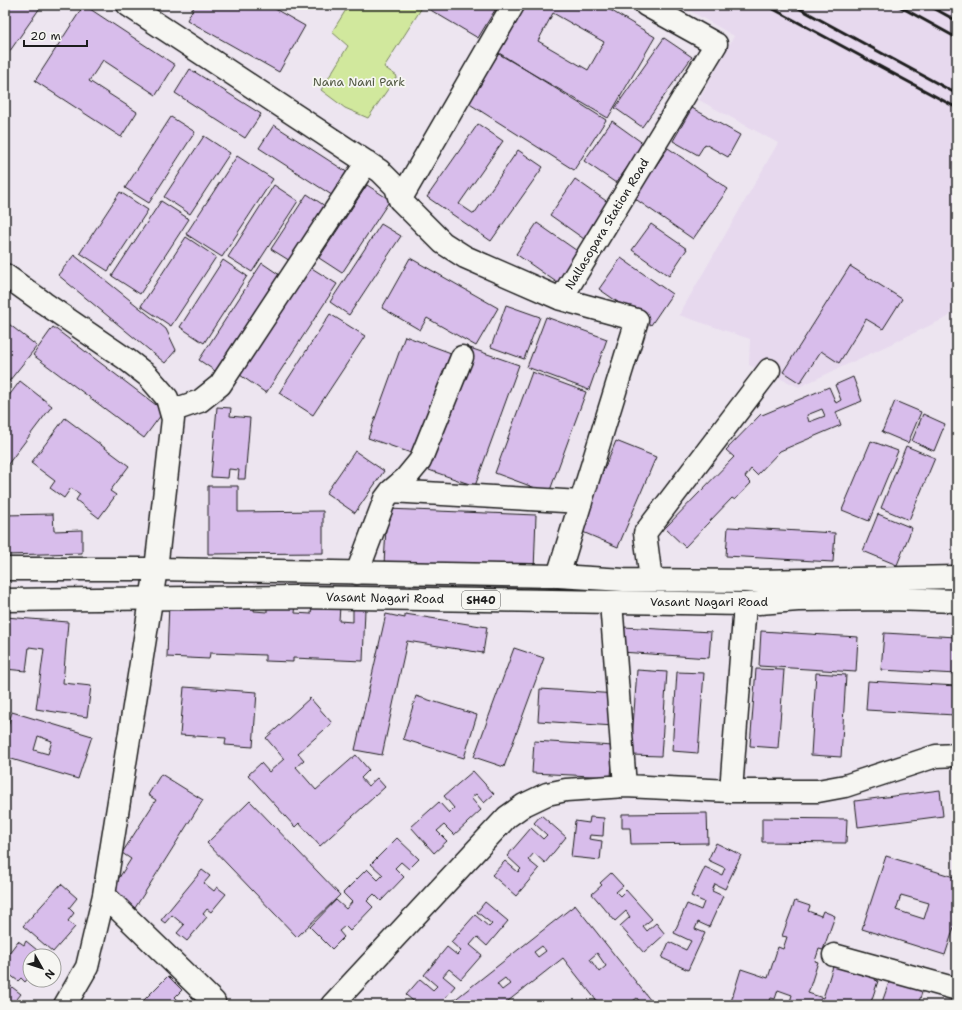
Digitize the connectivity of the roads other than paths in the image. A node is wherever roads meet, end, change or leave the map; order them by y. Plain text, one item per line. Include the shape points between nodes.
1 (128, 5) edge
2 (513, 5) edge
3 (646, 5) edge
4 (367, 162) junction
5 (400, 200) junction
6 (5, 275) edge
7 (561, 299) junction
8 (462, 357) dead end
9 (769, 370) dead end
10 (171, 411) junction
11 (391, 491) junction
12 (581, 502) junction
13 (5, 569) edge
14 (156, 569) junction
15 (357, 572) junction
16 (558, 576) junction
17 (957, 577) edge
18 (651, 580) junction
19 (151, 599) junction
20 (5, 600) edge
21 (957, 601) edge
22 (611, 602) junction
23 (745, 604) junction
24 (957, 755) edge
25 (625, 786) junction
26 (732, 791) junction
27 (104, 895) junction
28 (834, 954) dead end
29 (957, 989) edge
30 (214, 1002) dead end
31 (65, 1005) edge
32 (332, 1005) edge

1 - 4 street
2 - 5 street
3 - 7 street, Nallasopara Station Road via 716,44
4 - 5 street via 396,187
4 - 10 street via 220,385 200,401
5 - 7 street via 443,243 465,257
6 - 10 street via 148,376 167,398
7 - 12 street, Nallasopara Station Road via 637,320
8 - 11 street via 420,462
9 - 18 street via 646,533
10 - 14 street via 173,419
11 - 12 street
11 - 15 street via 385,499
12 - 16 street, Nallasopara Station Road
13 - 14 street, Vasant Nagari Road / SH40
14 - 15 street, Vasant Nagari Road / SH40
14 - 19 street
15 - 16 street, Vasant Nagari Road / SH40
16 - 18 street, Vasant Nagari Road / SH40
17 - 18 street, Vasant Nagari Road / SH40 via 755,581
19 - 20 street, Vasant Nagari Road / SH40
19 - 22 street, Vasant Nagari Road / SH40 via 296,597
19 - 27 street
21 - 23 street, Vasant Nagari Road / SH40 via 867,599
22 - 23 street, Vasant Nagari Road / SH40
22 - 25 street
23 - 26 street
24 - 26 street via 936,756 845,786 818,791
25 - 26 street
25 - 32 street via 546,794 513,813
27 - 30 street
27 - 31 street via 87,968
28 - 29 street

